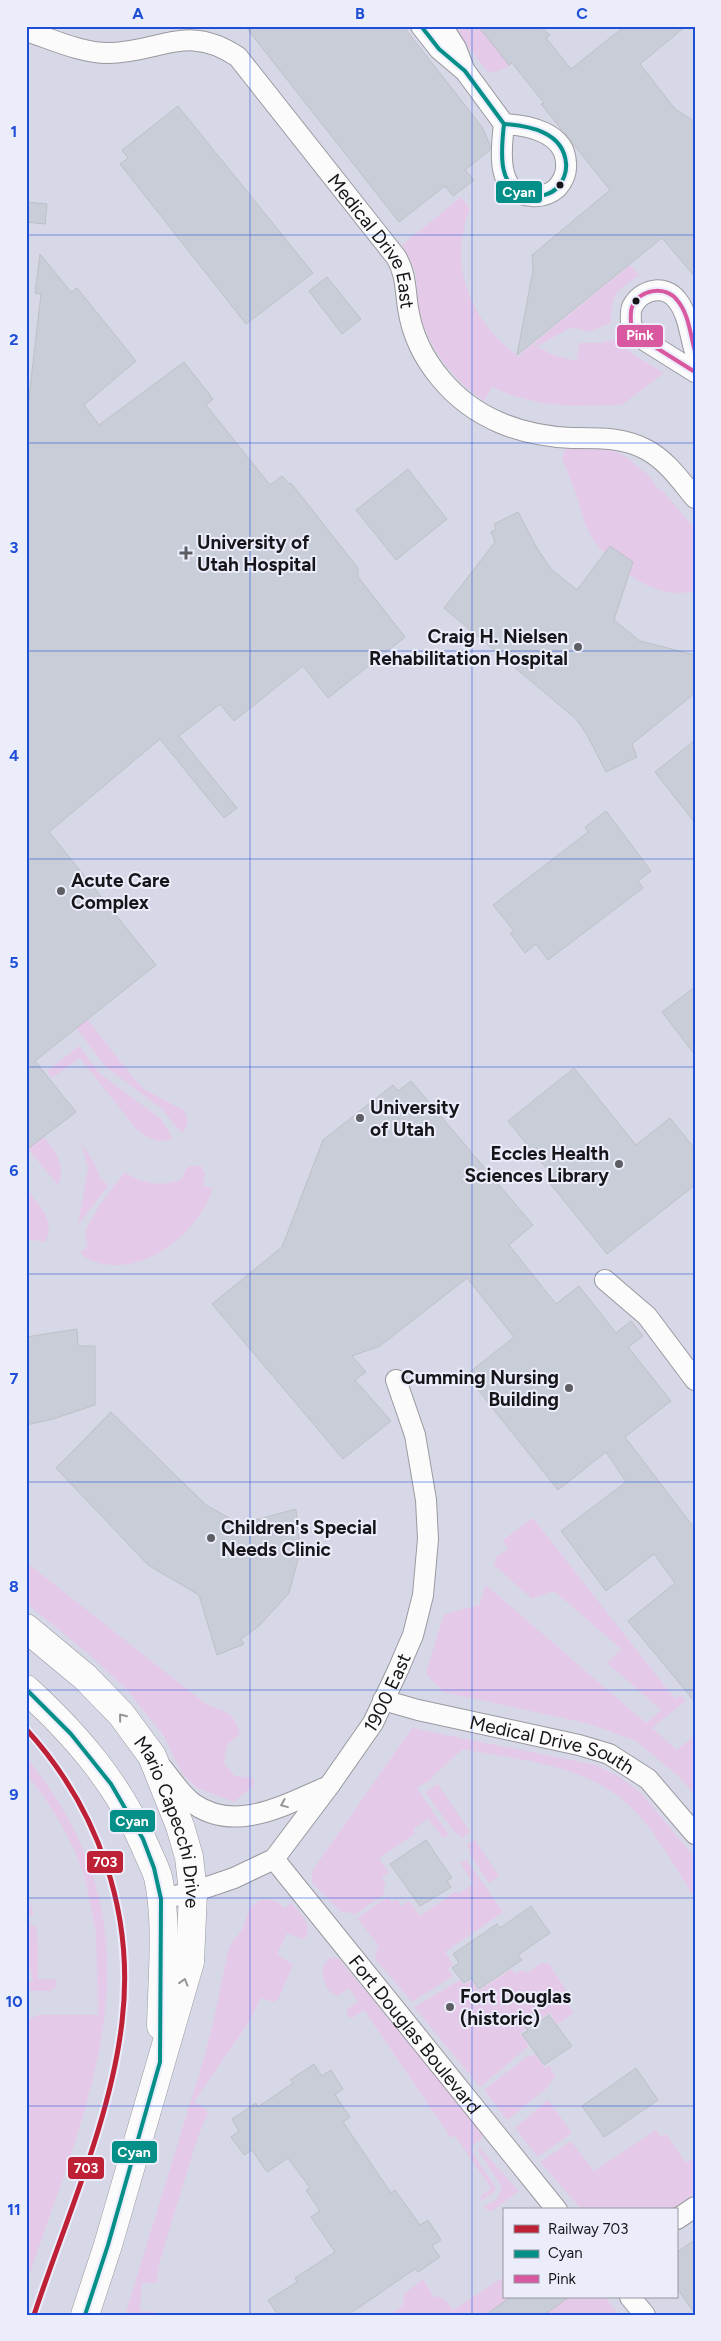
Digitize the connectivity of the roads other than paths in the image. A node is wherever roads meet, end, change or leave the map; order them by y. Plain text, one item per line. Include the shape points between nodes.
1 (421, 26) edge
2 (442, 26) edge
3 (26, 31) edge
4 (465, 71) junction
5 (504, 124) dead end
6 (695, 352) edge
7 (695, 372) edge
8 (695, 498) edge
9 (605, 1280) dead end
10 (396, 1380) dead end
11 (695, 1380) edge
12 (26, 1628) edge
13 (26, 1689) edge
14 (383, 1700) junction
15 (152, 1756) junction
16 (329, 1786) junction
17 (695, 1834) edge
18 (274, 1860) junction
19 (193, 1892) junction
20 (161, 1899) junction
21 (160, 2062) junction
22 (695, 2207) edge
23 (555, 2208) edge
24 (678, 2218) edge
25 (631, 2298) edge
26 (85, 2315) edge
27 (645, 2315) edge

1 - 4 street via 439,49
2 - 4 street
3 - 8 street, Medical Drive East via 92,51 123,52 175,40 191,40 217,46 238,57 396,257 405,279 415,335 428,361 452,392 477,412 520,431 554,437 618,440 639,446 668,466
4 - 5 street
6 - 7 street via 682,307 676,298 659,290 649,291 638,298 631,309 631,326 644,340
9 - 11 street via 647,1316
10 - 14 street, 1900 East via 415,1435 426,1500 428,1539 426,1580 413,1636
15 -> 12 main road, Mario Capecchi Drive via 121,1714 85,1677
13 - 20 main road, Mario Capecchi Drive via 64,1725 110,1781 158,1876
14 - 16 street, 1900 East via 373,1723
14 - 17 street, Medical Drive South via 608,1754 648,1779
16 -> 15 street via 257,1815 231,1817 192,1804
15 - 19 main road, Mario Capecchi Drive via 180,1826 189,1857
16 - 18 street, 1900 East
18 - 19 street, 1900 East
18 - 23 street, Fort Douglas Boulevard
19 - 20 street, 1900 East
21 -> 19 main road, Mario Capecchi Drive via 190,1962
20 - 21 main road, Mario Capecchi Drive
21 - 26 main road, Mario Capecchi Drive
22 - 24 street
25 - 27 street

